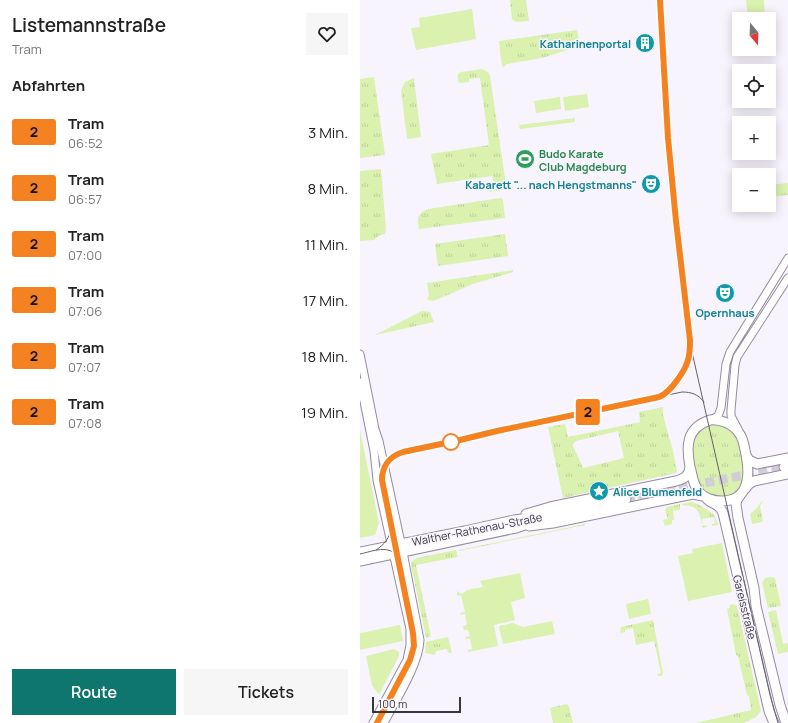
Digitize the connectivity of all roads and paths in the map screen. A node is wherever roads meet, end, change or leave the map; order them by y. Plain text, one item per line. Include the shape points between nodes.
1 (788, 258) edge
2 (788, 278) edge
3 (360, 354) edge
4 (360, 382) edge
5 (710, 420) junction
6 (739, 433) junction
7 (746, 455) junction
8 (788, 458) edge
9 (690, 466) junction
10 (787, 469) edge
11 (742, 492) junction
12 (705, 498) junction
13 (626, 500) tunnel mouth
14 (515, 524) junction
15 (402, 548) junction
16 (392, 550) junction
17 (360, 552) edge
18 (360, 561) edge
19 (373, 723) edge
20 (384, 723) edge
21 (774, 723) edge
22 (786, 723) edge

1 - 5 street via 730,352 726,364 721,410 718,416
2 - 6 street via 736,359 730,410
3 - 15 street
4 - 16 street
5 - 6 main road via 726,422
5 - 9 main road via 697,427 690,438
6 - 7 main road
7 - 8 main road via 757,464
7 - 11 main road via 748,471
9 - 12 main road via 695,486
9 - 14 main road via 688,475 678,481 530,512
10 - 11 main road via 754,481
11 - 12 main road via 736,498 726,501
11 - 22 main road, Gareisstraße via 736,504 738,522 756,606
12 - 14 main road via 693,494 553,523
12 - 21 main road, Gareisstraße via 720,507 722,513
13 - 14 main road, Walther-Rathenau-Straße
14 - 15 main road, Walther-Rathenau-Straße
15 - 16 main road, Walther-Rathenau-Straße
15 - 20 street via 420,643 410,674
16 - 17 main road, Walther-Rathenau-Straße
16 - 18 main road, Walther-Rathenau-Straße
16 - 19 street via 406,610 410,634 409,652

